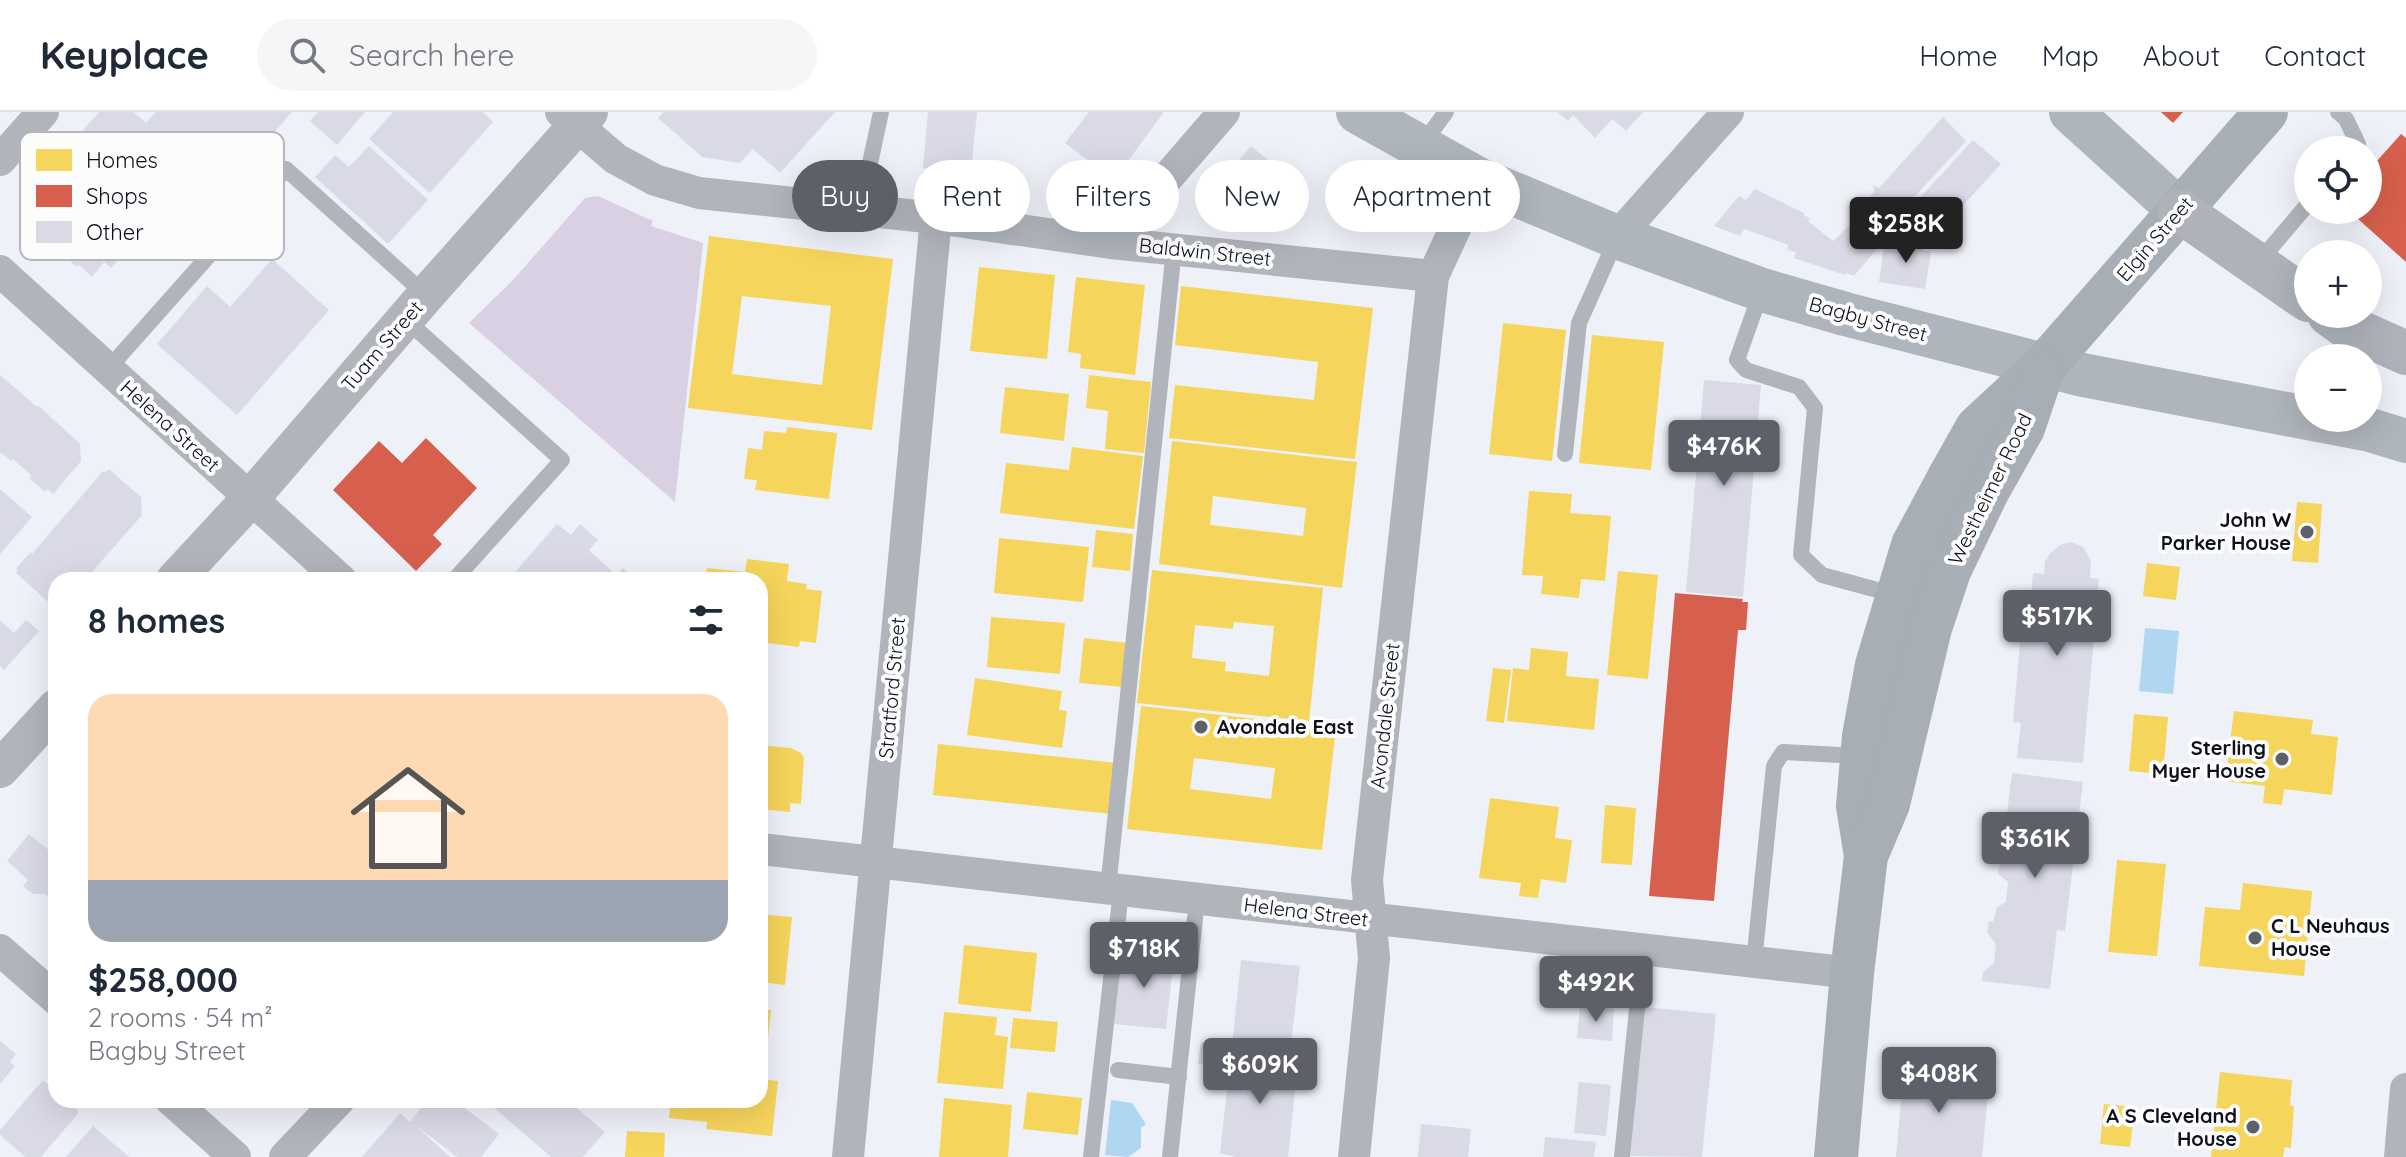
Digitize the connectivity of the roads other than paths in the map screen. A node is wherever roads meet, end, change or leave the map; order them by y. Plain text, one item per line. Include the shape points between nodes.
1 (43, 112) edge
2 (881, 112) edge
3 (1224, 112) edge
4 (1358, 112) edge
5 (1446, 112) edge
6 (1728, 112) edge
7 (2071, 112) edge
8 (2266, 112) edge
9 (2338, 112) edge
10 (576, 117) edge
11 (25, 132) edge
12 (2354, 136) edge
13 (20, 138) edge
14 (1420, 147) junction
15 (0, 160) edge
16 (871, 160) edge
17 (1444, 160) edge
18 (284, 171) edge
19 (1520, 197) edge
20 (792, 203) edge
21 (2180, 211) junction
22 (2294, 220) edge
23 (1030, 231) edge
24 (935, 232) edge
25 (1453, 232) edge
26 (1617, 237) junction
27 (1111, 243) junction
28 (1174, 249) junction
29 (205, 260) edge
30 (2256, 265) junction
31 (0, 271) edge
32 (1433, 276) junction
33 (1762, 290) junction
34 (2294, 291) edge
35 (415, 307) junction
36 (2351, 328) edge
37 (2406, 353) edge
38 (2044, 366) junction
39 (108, 369) junction
40 (2406, 441) edge
41 (1565, 454) dead end
42 (250, 499) junction
43 (182, 572) edge
44 (332, 572) edge
45 (461, 572) edge
46 (1897, 596) junction
47 (48, 717) edge
48 (1862, 757) junction
49 (0, 769) edge
50 (768, 850) edge
51 (1866, 856) junction
52 (875, 863) junction
53 (1114, 890) junction
54 (1197, 899) junction
55 (1371, 919) junction
56 (0, 950) edge
57 (1643, 950) junction
58 (1754, 962) junction
59 (1852, 973) junction
60 (48, 992) edge
61 (1118, 1070) dead end
62 (1179, 1077) junction
63 (2406, 1089) edge
64 (180, 1108) edge
65 (331, 1108) edge
66 (235, 1157) edge
67 (285, 1157) edge
68 (848, 1157) edge
69 (1091, 1157) edge
70 (1170, 1157) edge
71 (1354, 1157) edge
72 (1622, 1157) edge
73 (1836, 1157) edge
74 (2400, 1157) edge

1 - 11 street
2 - 16 lane
3 - 27 street
4 - 14 main road, Bagby Street
5 - 14 lane
6 - 26 street
7 - 21 main road
8 - 21 main road, Elgin Street
9 - 12 lane
10 - 20 street, Baldwin Street via 616,159 655,180 699,193
10 - 35 street, Tuam Street
13 - 15 street
14 - 17 main road, Bagby Street
18 - 35 lane
19 - 26 main road, Bagby Street
21 - 30 highway
21 - 38 main road, Elgin Street
22 - 30 lane
23 - 27 street, Baldwin Street
24 - 52 street, Stratford Street
25 - 32 street
26 - 33 main road, Bagby Street
26 - 41 lane via 1579,323
27 - 28 street, Baldwin Street
28 - 32 street, Baldwin Street
28 - 53 lane
29 - 39 lane
30 - 34 highway
31 - 39 street, Helena Street
32 - 55 street, Avondale Street via 1367,880
33 - 38 main road, Bagby Street
33 - 46 lane via 1737,360 1746,370 1799,387 1815,408 1801,555 1822,575
35 - 42 street, Tuam Street
35 - 45 lane via 562,460
36 - 37 highway
38 - 40 main road, Bagby Street
38 - 46 main road, Westheimer Road via 1977,428 1913,545
38 - 51 main road, Westheimer Road via 2023,428 1949,571 1888,804
39 - 42 street, Helena Street
42 - 43 street, Tuam Street
42 - 44 street, Helena Street
46 - 48 main road, Westheimer Road via 1877,665
47 - 49 street
48 - 51 main road, Westheimer Road via 1858,806
48 - 58 lane via 1783,752 1774,766
50 - 52 street, Helena Street
51 - 59 main road, Westheimer Road
52 - 53 street, Helena Street
52 - 68 street, Stratford Street
53 - 54 street, Helena Street
53 - 69 lane
54 - 55 street, Helena Street
54 - 62 lane
55 - 57 street, Helena Street
55 - 71 street, Avondale Street via 1374,958
56 - 60 street
57 - 58 street, Helena Street
57 - 72 lane
58 - 59 street, Helena Street
59 - 73 main road, Westheimer Road
61 - 62 lane
62 - 70 lane
63 - 74 street
64 - 66 street
65 - 67 street

